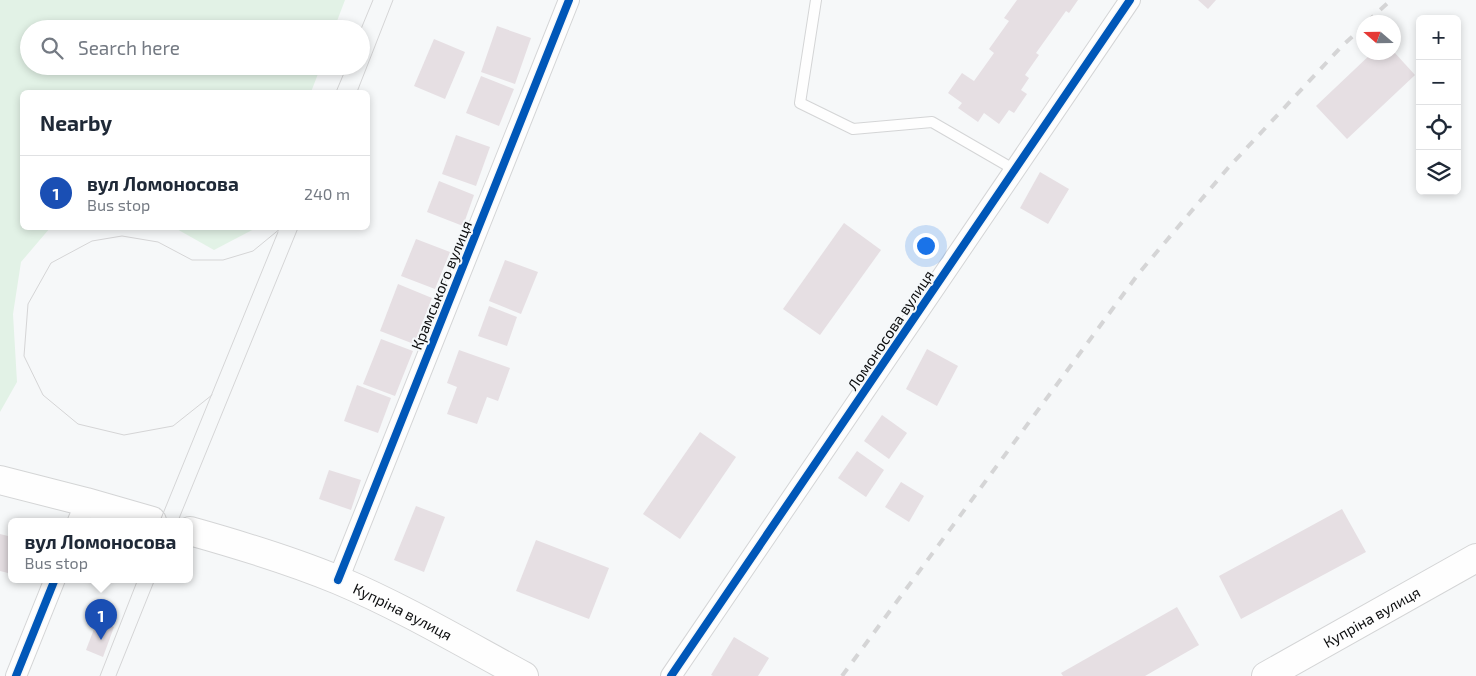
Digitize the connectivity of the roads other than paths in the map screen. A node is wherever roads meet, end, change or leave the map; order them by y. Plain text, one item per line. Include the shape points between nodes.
1 (569, 0) edge
2 (816, 0) edge
3 (1130, 0) edge
4 (1015, 170) junction
5 (0, 480) edge
6 (82, 512) edge
7 (129, 518) edge
8 (193, 532) edge
9 (1475, 561) edge
10 (338, 580) junction
11 (53, 583) edge
12 (16, 676) edge
13 (524, 676) edge
14 (671, 676) edge
15 (1266, 676) edge

1 - 10 street, Крамського вулиця
2 - 4 lane via 800,103 853,129 932,122
3 - 4 street, Ломоносова вулиця
4 - 14 street, Ломоносова вулиця
5 - 6 main road
6 - 7 main road
8 - 10 main road, Купріна вулиця via 262,551
9 - 15 main road, Купріна вулиця
10 - 13 main road, Купріна вулиця
11 - 12 street

